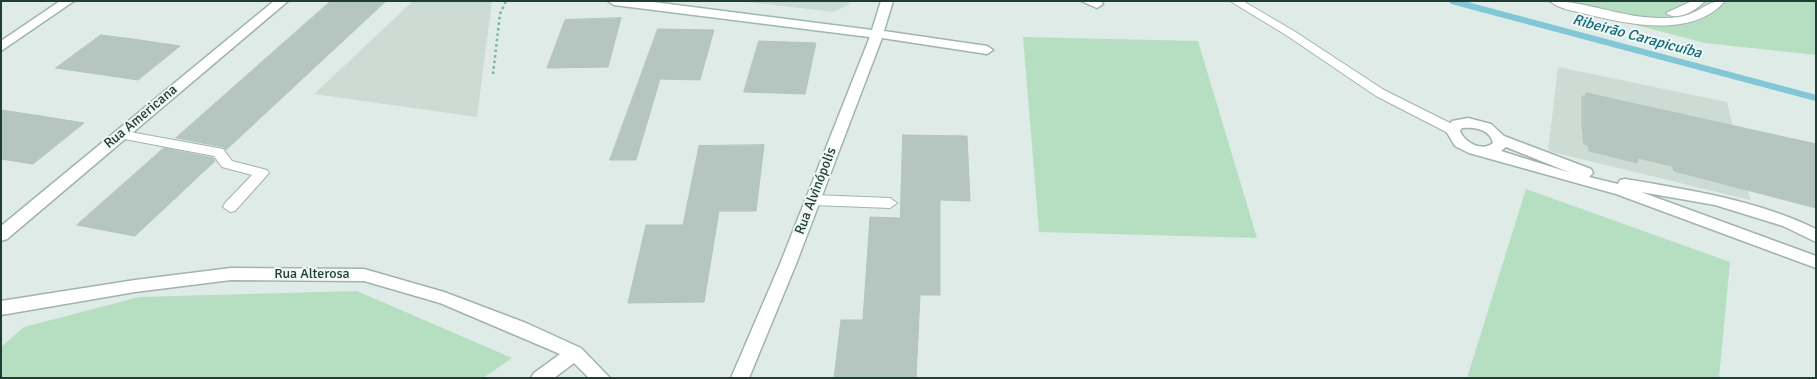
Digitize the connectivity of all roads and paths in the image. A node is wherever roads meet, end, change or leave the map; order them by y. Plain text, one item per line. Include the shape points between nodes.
1 (68, 1) edge
2 (282, 1) edge
3 (506, 1) edge
4 (614, 1) edge
5 (887, 1) edge
6 (1234, 1) edge
7 (1555, 1) edge
8 (1580, 1) edge
9 (1700, 1) edge
10 (1720, 1) edge
11 (876, 34) junction
12 (1, 47) edge
13 (987, 50) dead end
14 (494, 74) dead end
15 (1453, 130) junction
16 (119, 134) junction
17 (1500, 139) junction
18 (1485, 151) junction
19 (813, 200) junction
20 (890, 203) dead end
21 (230, 207) dead end
22 (1, 235) edge
23 (1816, 236) edge
24 (1816, 262) edge
25 (1, 308) edge
26 (575, 353) junction
27 (540, 378) edge
28 (601, 378) edge
29 (740, 378) edge

1 - 12 street
2 - 16 street, Rua Americana
3 - 14 path via 500,14
4 - 11 street
5 - 11 street, Rua Alvinópolis
6 - 15 lane via 1380,92
7 - 10 lane via 1602,15 1669,21 1693,18
8 - 9 lane via 1624,13 1653,14 1682,12
11 - 13 street
11 - 19 street, Rua Alvinópolis
15 - 17 street via 1457,124 1476,123
15 - 18 street via 1462,144
16 - 21 lane via 218,152 227,164 262,173
16 - 22 street, Rua Americana
17 - 18 street via 1497,148
17 - 23 street via 1601,179 1716,200 1788,222
18 - 24 street via 1548,172 1620,190
19 - 20 lane
19 - 29 street, Rua Alvinópolis
25 - 26 street, Rua Alterosa via 231,274 364,275 444,298
26 - 27 street
26 - 28 street, Rua Alterosa

